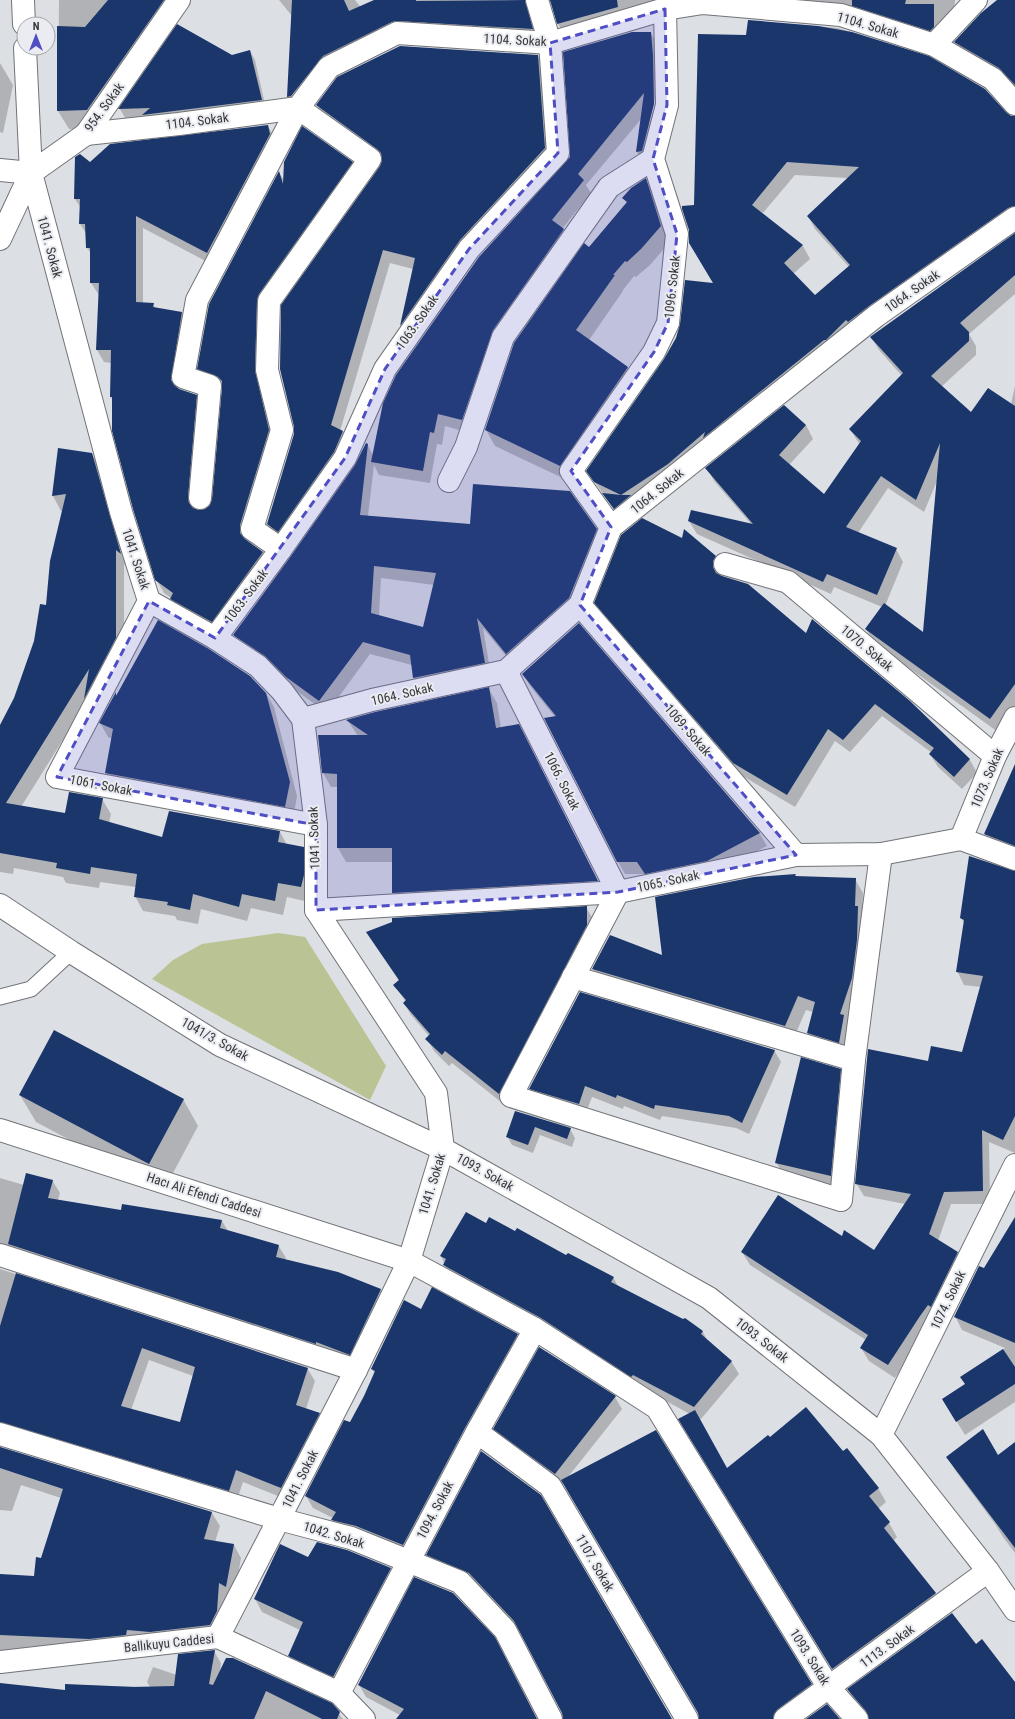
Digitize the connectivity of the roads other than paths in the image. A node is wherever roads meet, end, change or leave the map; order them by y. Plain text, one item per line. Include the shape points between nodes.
1 (23, 0) edge
2 (179, 0) edge
3 (537, 0) edge
4 (976, 0) edge
5 (702, 1) edge
6 (841, 7) edge
7 (665, 9) junction
8 (24, 16) edge
9 (550, 43) junction
10 (934, 45) junction
11 (25, 56) edge
12 (1015, 104) edge
13 (298, 108) junction
14 (86, 134) junction
15 (653, 159) junction
16 (0, 170) edge
17 (31, 173) junction
18 (1015, 218) edge
19 (0, 239) edge
20 (449, 481) dead end
21 (200, 498) dead end
22 (611, 527) junction
23 (282, 549) junction
24 (726, 564) dead end
25 (149, 601) junction
26 (580, 605) junction
27 (215, 638) junction
28 (506, 671) junction
29 (1015, 718) edge
30 (303, 719) junction
31 (995, 756) junction
32 (316, 825) junction
33 (961, 839) junction
34 (881, 854) junction
35 (796, 855) junction
36 (1015, 859) edge
37 (618, 892) junction
38 (0, 905) edge
39 (316, 910) junction
40 (72, 952) junction
41 (573, 977) junction
42 (0, 997) edge
43 (854, 1060) junction
44 (0, 1130) edge
45 (443, 1149) junction
46 (1015, 1165) edge
47 (0, 1255) edge
48 (409, 1261) junction
49 (535, 1328) junction
50 (356, 1370) junction
51 (476, 1432) junction
52 (0, 1434) edge
53 (881, 1434) junction
54 (279, 1519) junction
55 (408, 1561) junction
56 (988, 1572) junction
57 (1015, 1610) edge
58 (218, 1637) junction
59 (0, 1662) edge
60 (829, 1688) junction
61 (339, 1694) junction
62 (364, 1719) edge
63 (551, 1719) edge
64 (687, 1719) edge
65 (785, 1719) edge
66 (857, 1719) edge

1 - 8 street
2 - 14 street, 954. Sokak
3 - 9 street, 1063. Sokak
4 - 10 street
5 - 6 street, 1104. Sokak
5 - 7 street, 1104. Sokak
6 - 10 street, 1104. Sokak
7 - 9 street, 1104. Sokak
7 - 15 street via 667,105
9 - 13 street, 1104. Sokak via 397,33 329,67
9 - 23 street, 1063. Sokak via 558,153 469,249 384,369 345,458
10 - 12 street, 1104. Sokak via 993,79
11 - 17 street, 1041. Sokak
13 - 14 street, 1104. Sokak
13 - 21 street via 197,300 183,377 210,386
13 - 23 street via 370,159 269,301 267,370 282,430 252,529
14 - 17 street, 954. Sokak
15 - 20 street via 609,187 503,337 466,447
15 - 22 street, 1096. Sokak via 677,234 668,323 654,352 570,471
16 - 17 street
17 - 19 street
17 - 25 street, 1041. Sokak via 121,512
18 - 22 street, 1064. Sokak via 876,316
22 - 26 street, 1064. Sokak
23 - 27 street, 1063. Sokak
24 - 31 street, 1070. Sokak via 788,582
25 - 27 street, 1041. Sokak
25 - 32 street, 1061. Sokak via 57,777
26 - 28 street, 1064. Sokak
26 - 35 street, 1069. Sokak
27 - 30 street, 1041. Sokak via 258,666 282,691
28 - 30 street, 1064. Sokak via 372,700
28 - 37 street, 1066. Sokak
29 - 31 street, 1073. Sokak
30 - 32 street, 1041. Sokak
31 - 33 street, 1073. Sokak
32 - 39 street, 1041. Sokak
33 - 34 street, 1065. Sokak
33 - 36 street
34 - 35 street, 1065. Sokak
34 - 43 street
35 - 37 street, 1065. Sokak
37 - 39 street, 1065. Sokak
37 - 41 street
38 - 40 street, 1041/3. Sokak
39 - 45 street, 1041. Sokak via 436,1093
40 - 42 lane via 31,989
40 - 45 street, 1041/3. Sokak via 220,1045
41 - 43 street
41 - 43 street via 511,1096 841,1200
44 - 48 street, Hacı Ali Efendi Caddesi
45 - 48 street, 1041. Sokak
45 - 53 street, 1093. Sokak via 709,1298
46 - 53 street, 1074. Sokak
47 - 50 street
48 - 49 street, 1093. Sokak
48 - 50 street, 1041. Sokak
49 - 51 street, 1094. Sokak
49 - 60 street, 1093. Sokak via 657,1408
50 - 54 street, 1041. Sokak
51 - 55 street, 1094. Sokak
51 - 64 street, 1107. Sokak via 550,1486
52 - 54 street, 1042. Sokak
53 - 56 street, 1093. Sokak
54 - 55 street, 1042. Sokak via 351,1538
54 - 58 street, 1041. Sokak
55 - 61 street, 1094. Sokak
55 - 63 street, 1042. Sokak via 460,1582 505,1630
56 - 57 street, 1093. Sokak
56 - 60 street, 1113. Sokak
58 - 59 street, Ballıkuyu Caddesi
58 - 61 street, Ballıkuyu Caddesi
60 - 65 street, 1113. Sokak
60 - 66 street, 1093. Sokak
61 - 62 street, Ballıkuyu Caddesi

